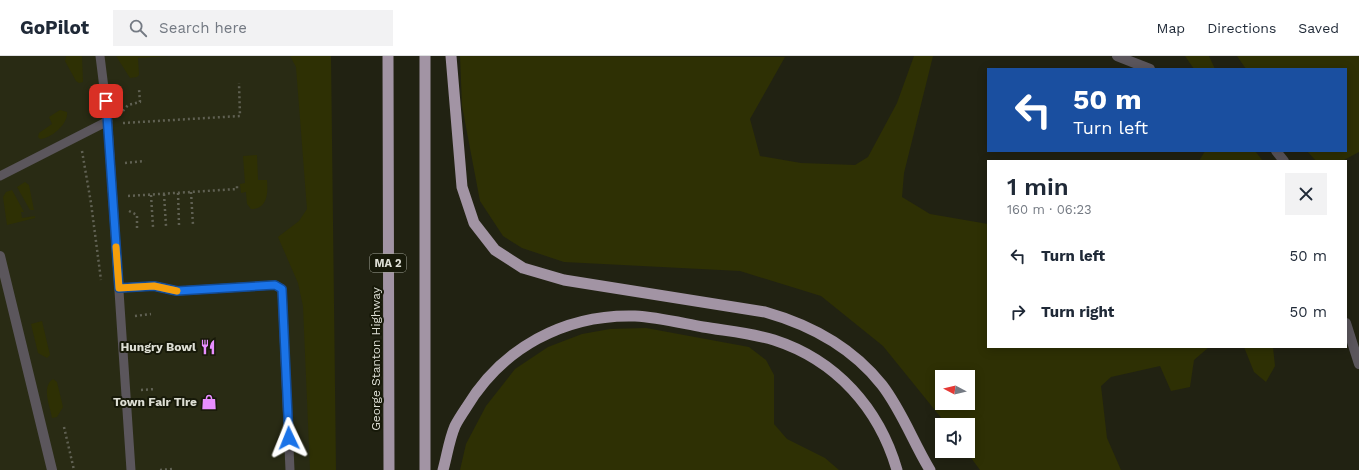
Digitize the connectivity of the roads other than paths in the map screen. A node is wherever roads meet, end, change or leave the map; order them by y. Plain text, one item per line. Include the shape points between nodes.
1 (100, 56) edge
2 (388, 56) edge
3 (424, 56) edge
4 (451, 56) edge
5 (1117, 56) edge
6 (1147, 68) edge
7 (108, 121) junction
8 (1277, 152) edge
9 (1283, 160) edge
10 (0, 176) edge
11 (0, 256) edge
12 (119, 288) junction
13 (1347, 326) edge
14 (1359, 364) edge
15 (52, 470) edge
16 (131, 470) edge
17 (290, 470) edge
18 (389, 470) edge
19 (425, 470) edge
20 (443, 470) edge
21 (897, 470) edge
22 (930, 470) edge

1 - 7 lane
2 - 18 highway, George Stanton Highway / MA 2
3 - 19 highway
4 - 22 highway via 462,187 474,223 495,250 523,268 564,280 765,312 791,319 828,337 882,385
5 - 6 street
7 - 10 lane
7 - 12 lane
8 - 9 street
11 - 15 street
12 - 16 lane
12 - 17 lane via 154,286 177,291 275,285 282,289
13 - 14 street
20 - 21 highway via 455,426 474,395 495,370 520,348 548,333 576,323 604,317 635,316 752,335 774,340 813,356 838,374 859,395 879,424

